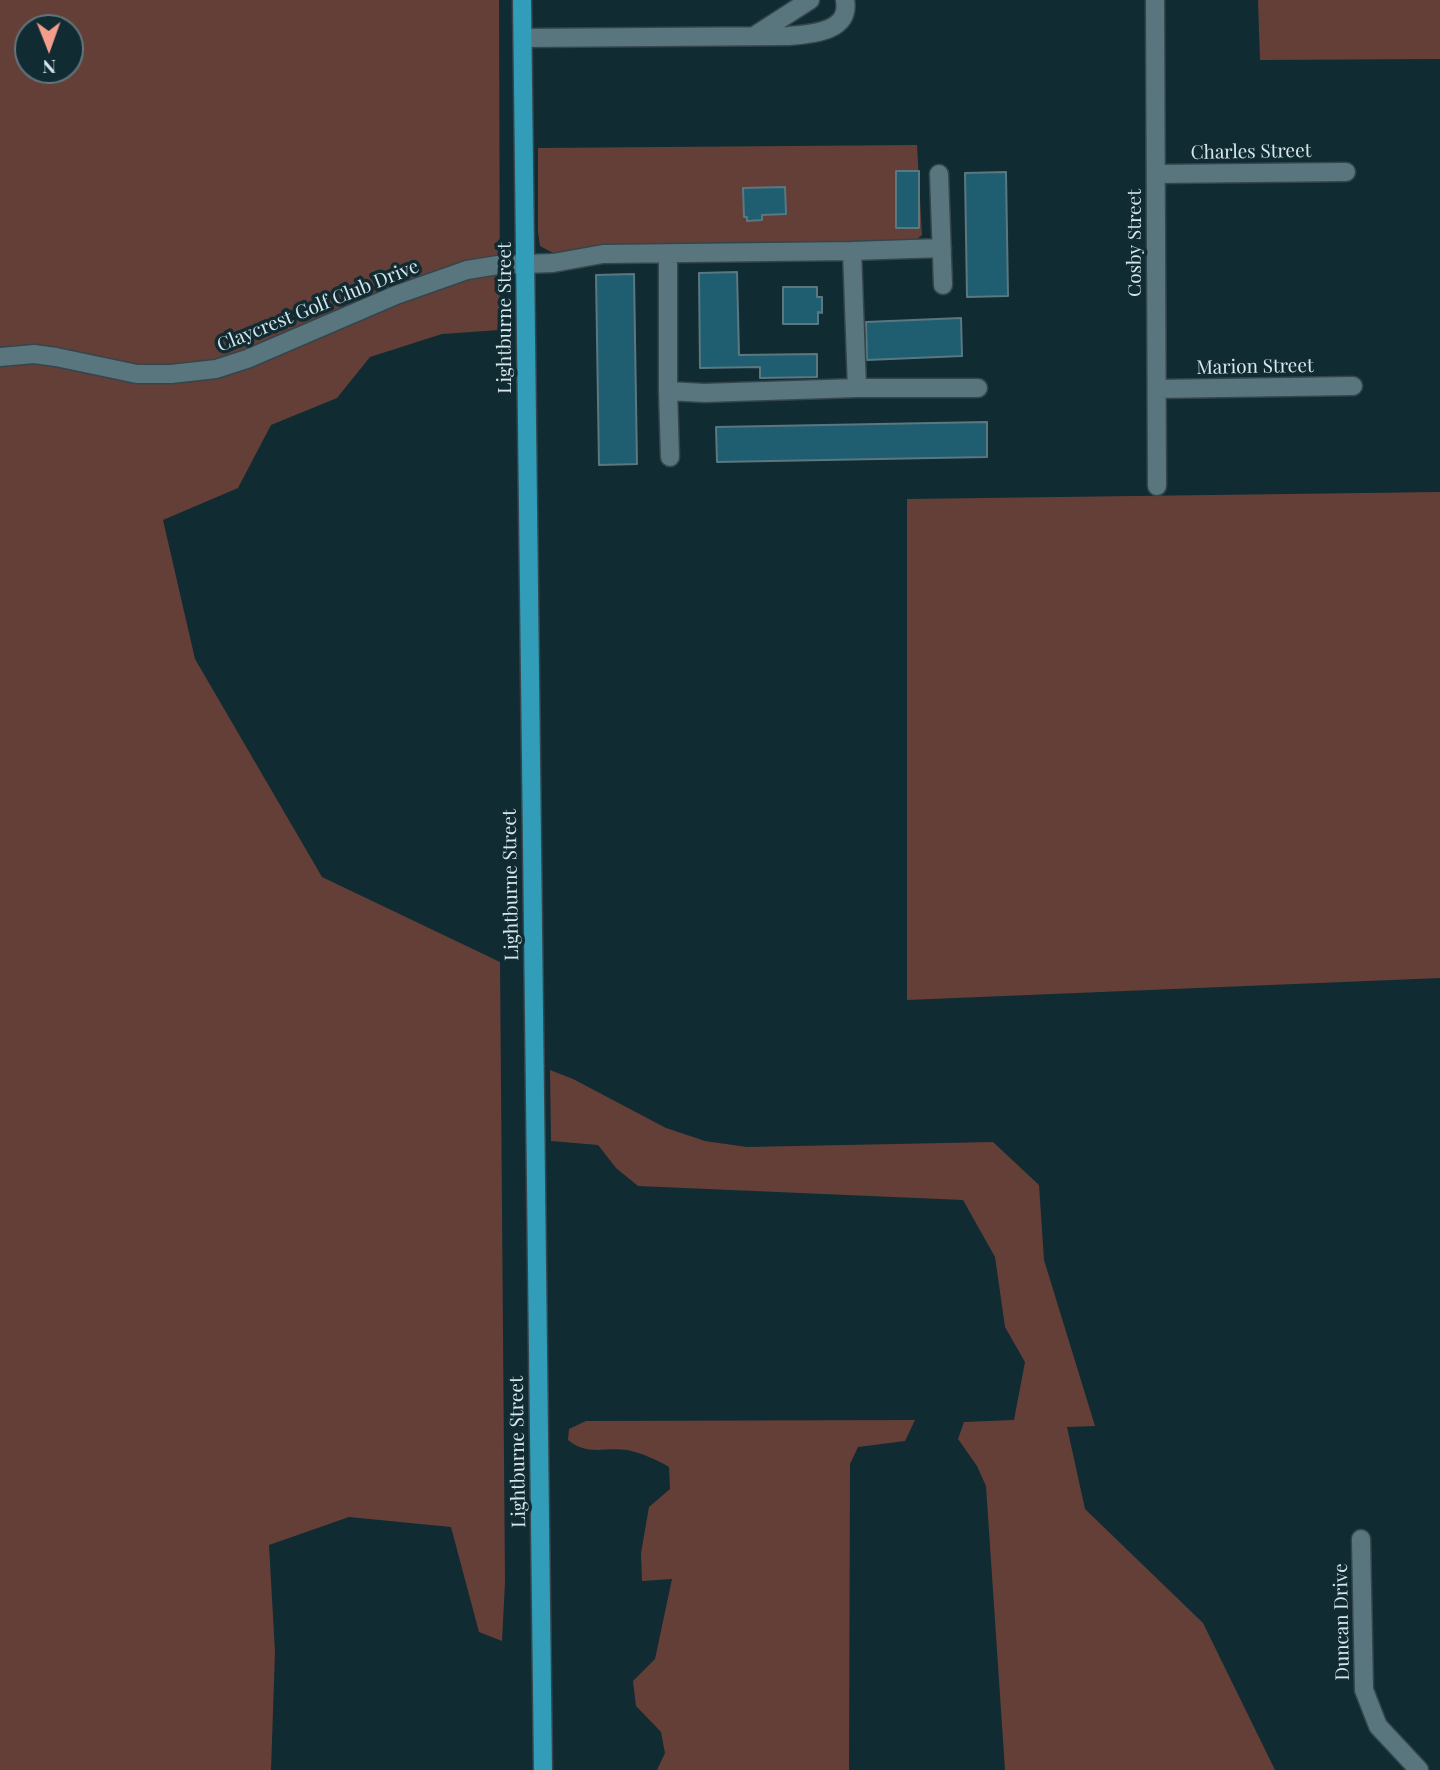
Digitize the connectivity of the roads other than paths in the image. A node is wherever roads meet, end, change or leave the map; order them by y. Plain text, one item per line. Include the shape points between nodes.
1 (522, 0) edge
2 (810, 0) edge
3 (845, 0) edge
4 (1155, 0) edge
5 (754, 36) junction
6 (523, 38) junction
7 (1346, 172) dead end
8 (939, 174) dead end
9 (1156, 174) junction
10 (942, 248) junction
11 (852, 251) junction
12 (668, 253) junction
13 (526, 264) junction
14 (943, 285) dead end
15 (0, 357) edge
16 (1353, 386) dead end
17 (978, 387) dead end
18 (857, 388) junction
19 (1157, 389) junction
20 (668, 391) junction
21 (670, 457) dead end
22 (1157, 486) dead end
23 (1361, 1539) dead end
24 (543, 1770) edge
25 (1419, 1770) edge

1 - 6 main road, Lightburne Street
2 - 5 street
3 - 5 street via 844,16 837,25 819,33
4 - 9 street, Cosby Street
5 - 6 street
6 - 13 main road, Lightburne Street
7 - 9 street, Charles Street
8 - 10 street
9 - 19 street, Cosby Street
10 - 11 street, Claycrest Golf Club Drive
10 - 14 street
11 - 12 street, Claycrest Golf Club Drive
11 - 18 street
12 - 13 street, Claycrest Golf Club Drive via 603,254
12 - 20 street
13 - 15 street, Claycrest Golf Club Drive via 467,270 216,369 137,374 34,354
13 - 24 main road, Lightburne Street
16 - 19 street, Marion Street
17 - 18 street
18 - 20 street
19 - 22 street, Cosby Street
20 - 21 street
23 - 25 street, Duncan Drive via 1364,1690 1378,1726

